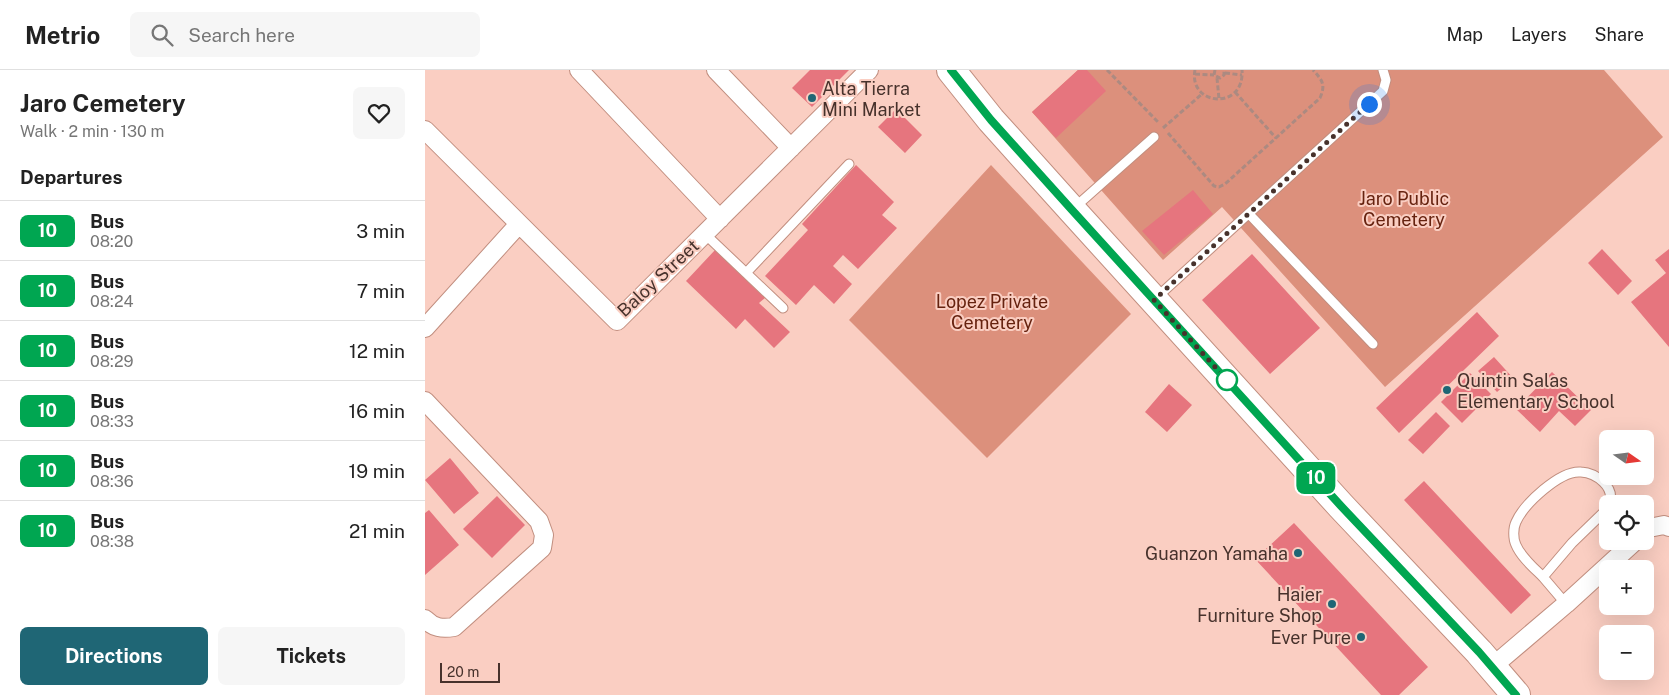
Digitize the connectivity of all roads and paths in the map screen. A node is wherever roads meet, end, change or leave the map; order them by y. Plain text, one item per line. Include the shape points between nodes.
1 (579, 70) edge
2 (716, 70) edge
3 (869, 70) edge
4 (930, 70) edge
5 (951, 70) edge
6 (1107, 70) edge
7 (1215, 70) edge
8 (1242, 70) edge
9 (1313, 70) edge
10 (1383, 70) edge
11 (1195, 72) edge
12 (1224, 72) edge
13 (1242, 75) junction
14 (1215, 77) junction
15 (1235, 92) junction
16 (1202, 94) junction
17 (1219, 100) junction
18 (991, 120) junction
19 (1164, 128) junction
20 (425, 130) edge
21 (1154, 137) joint
22 (1276, 138) junction
23 (791, 148) junction
24 (849, 164) dead end
25 (1072, 210) junction
26 (1249, 214) junction
27 (720, 219) junction
28 (519, 224) junction
29 (705, 234) junction
30 (747, 273) junction
31 (1154, 300) junction
32 (783, 308) dead end
33 (425, 328) edge
34 (1373, 344) dead end
35 (425, 401) edge
36 (1609, 495) edge
37 (1599, 517) edge
38 (1654, 527) edge
39 (1669, 527) edge
40 (1625, 550) edge
41 (1543, 577) junction
42 (1566, 604) junction
43 (425, 619) edge
44 (1492, 667) junction
45 (1516, 695) edge

1 - 27 street
2 - 23 street
3 - 23 street, Baloy Street
4 - 18 main road
5 - 18 main road
6 - 19 path
7 - 14 path
8 - 13 path
9 - 22 path via 1324,90 1320,98
10 - 26 lane via 1386,80 1383,91
11 - 14 path
11 - 16 path via 1197,87
12 - 13 path
12 - 14 path via 1222,78
13 - 15 path via 1241,84
14 - 17 path
15 - 17 path
15 - 22 path
16 - 17 path
16 - 19 path
18 - 25 main road
19 - 21 path
19 - 22 path via 1214,186 1219,187
20 - 28 street, Baloy Street
21 - 25 lane
23 - 27 street, Baloy Street
24 - 30 lane
25 - 31 main road
26 - 31 lane
26 - 34 lane
27 - 29 street, Baloy Street
28 - 29 street, Baloy Street via 617,321
28 - 33 street
29 - 30 lane
30 - 32 lane
31 - 44 main road
35 - 43 street via 539,521 544,535 542,548 454,627 432,626
36 - 41 lane via 1604,481 1579,471 1561,478 1539,493 1516,522 1514,534 1515,544
37 - 41 lane
38 - 39 street via 1664,524
40 - 42 street
41 - 42 lane
42 - 44 street
44 - 45 main road

